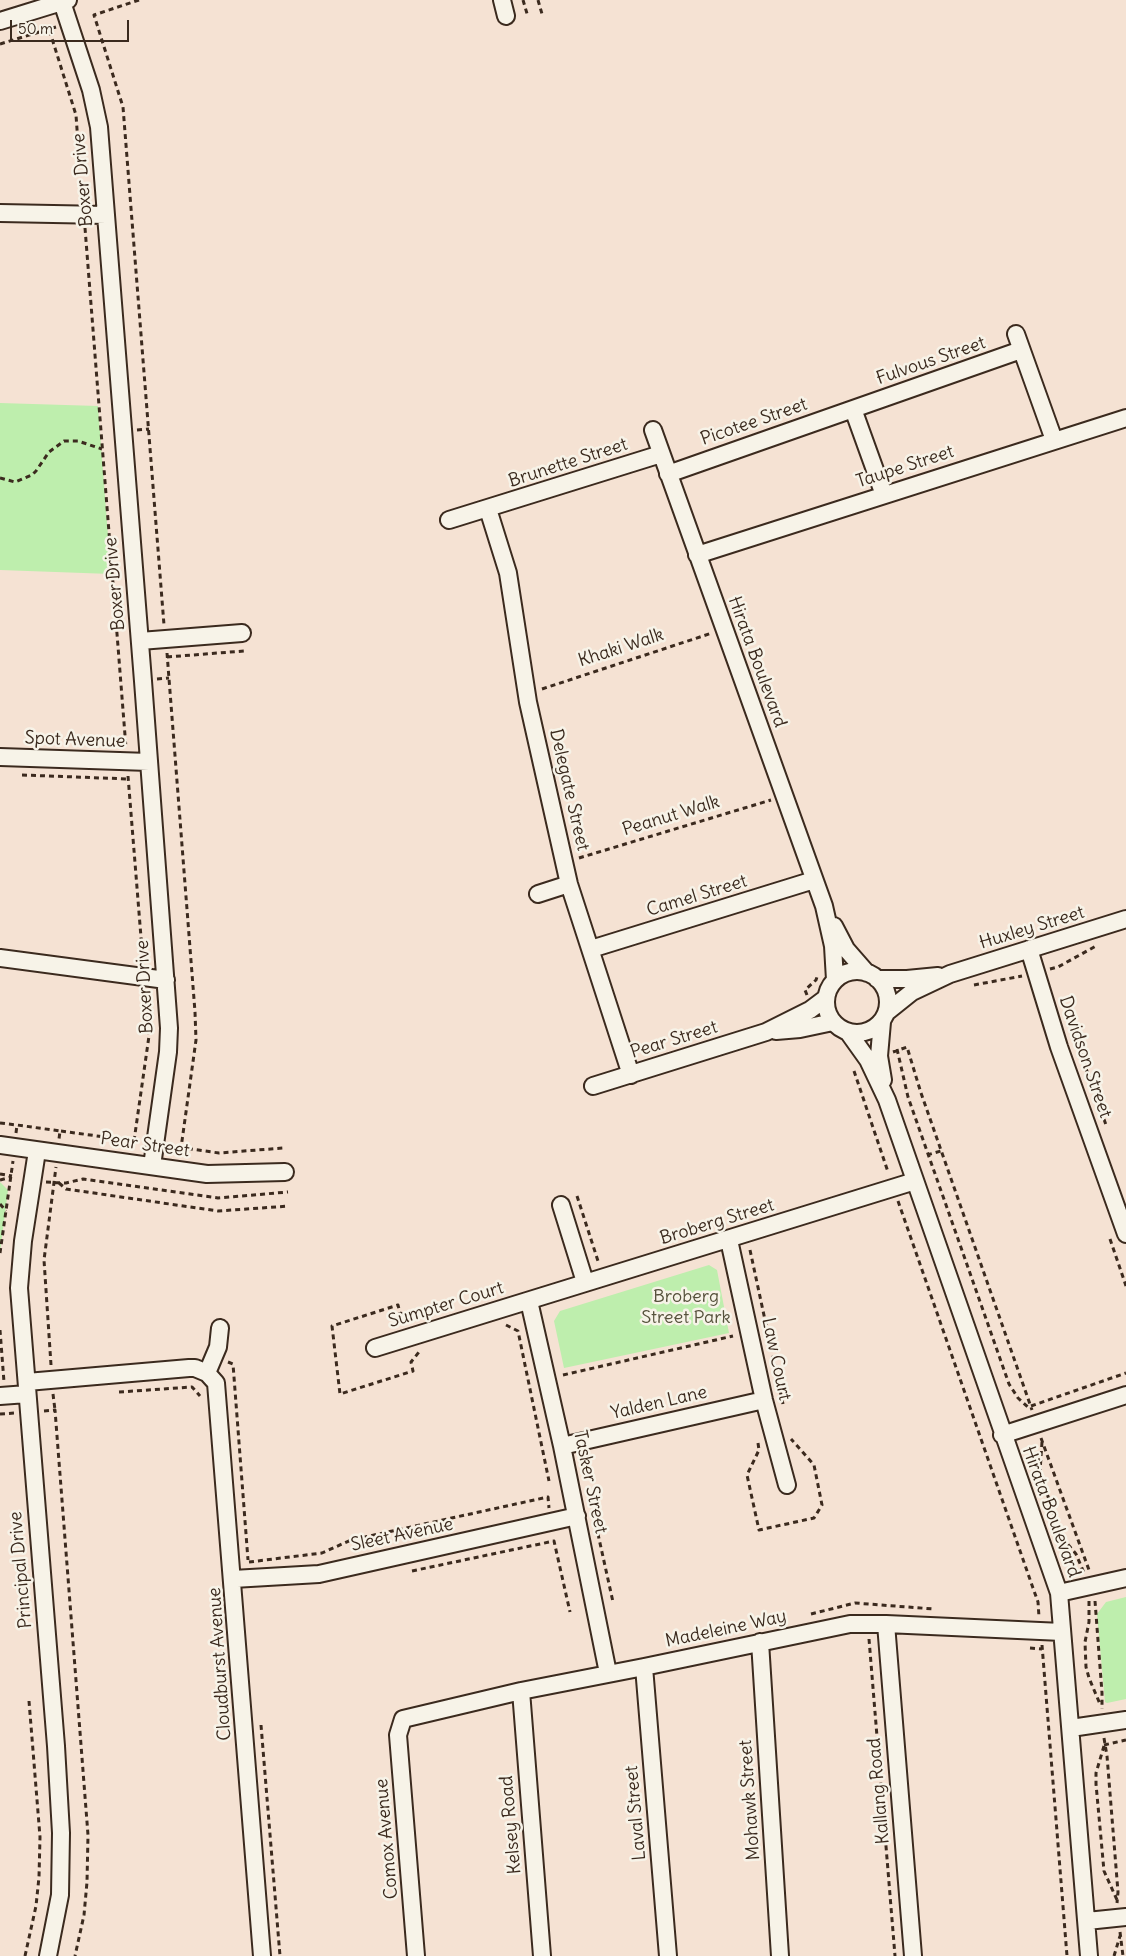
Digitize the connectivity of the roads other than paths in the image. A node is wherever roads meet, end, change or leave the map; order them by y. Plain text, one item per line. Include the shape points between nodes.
1 (502, 0) edge
2 (65, 1) edge
3 (506, 16) dead end
4 (0, 21) edge
5 (0, 213) edge
6 (106, 215) junction
7 (1016, 334) dead end
8 (1022, 350) junction
9 (853, 409) junction
10 (1126, 418) edge
11 (653, 430) dead end
12 (1054, 440) junction
13 (661, 454) junction
14 (668, 474) junction
15 (884, 495) junction
16 (488, 509) junction
17 (449, 520) dead end
18 (697, 555) junction
19 (242, 633) dead end
20 (140, 641) junction
21 (0, 757) edge
22 (148, 762) junction
23 (814, 880) junction
24 (570, 884) junction
25 (538, 894) dead end
26 (824, 906) junction
27 (1126, 919) edge
28 (1029, 949) junction
29 (591, 950) junction
30 (0, 958) edge
31 (950, 974) junction
32 (872, 976) junction
33 (166, 980) junction
34 (835, 980) junction
35 (826, 998) junction
36 (884, 1017) junction
37 (833, 1022) junction
38 (766, 1032) junction
39 (848, 1032) junction
40 (631, 1075) junction
41 (592, 1086) dead end
42 (886, 1100) junction
43 (0, 1145) edge
44 (37, 1151) junction
45 (152, 1166) junction
46 (285, 1172) dead end
47 (915, 1182) junction
48 (1121, 1202) edge
49 (561, 1205) dead end
50 (1126, 1234) edge
51 (729, 1240) junction
52 (585, 1282) junction
53 (529, 1301) junction
54 (220, 1328) dead end
55 (375, 1348) dead end
56 (208, 1373) junction
57 (27, 1388) junction
58 (1126, 1395) edge
59 (3, 1396) edge
60 (764, 1400) junction
61 (1002, 1435) junction
62 (562, 1446) junction
63 (787, 1486) dead end
64 (577, 1516) junction
65 (241, 1578) junction
66 (1126, 1578) edge
67 (1058, 1593) junction
68 (886, 1624) junction
69 (1062, 1632) junction
70 (760, 1642) junction
71 (644, 1668) junction
72 (608, 1673) junction
73 (521, 1691) junction
74 (403, 1719) joint
75 (1126, 1720) edge
76 (1071, 1728) junction
77 (1126, 1917) edge
78 (1086, 1921) junction
79 (48, 1956) edge
80 (262, 1956) edge
81 (416, 1956) edge
82 (542, 1956) edge
83 (668, 1956) edge
84 (780, 1956) edge
85 (913, 1956) edge
86 (1089, 1956) edge

1 - 3 street
2 - 4 street
2 - 6 street, Boxer Drive via 99,127
5 - 6 street
6 - 20 street, Boxer Drive
7 - 8 street
8 - 9 street, Fulvous Street
8 - 12 street
9 - 14 street, Picotee Street
9 - 15 street
10 - 12 street, Taupe Street
11 - 13 street, Hirata Boulevard
12 - 15 street, Taupe Street
13 - 14 street, Hirata Boulevard
13 - 16 street, Brunette Street
14 - 18 street, Hirata Boulevard
15 - 18 street, Taupe Street
16 - 17 street, Brunette Street
16 - 24 street, Delegate Street via 508,573 527,694
18 - 23 street, Hirata Boulevard
19 - 20 street
20 - 22 street, Boxer Drive
21 - 22 street, Spot Avenue
22 - 33 street, Boxer Drive
23 - 26 street, Hirata Boulevard
23 - 29 street, Camel Street
24 - 25 street
24 - 29 street, Delegate Street
26 - 32 street, Hirata Boulevard via 846,949
26 - 34 street, Hirata Boulevard via 833,946
27 - 28 street, Huxley Street
28 - 31 street, Huxley Street
28 - 48 street, Davidson Street via 1059,1047
29 - 40 street, Delegate Street
30 - 33 street
31 - 32 street, Huxley Street via 907,979
31 - 36 street, Huxley Street via 912,992
32 - 34 street via 852,971
32 - 36 street via 886,991 888,1002
33 - 45 street, Boxer Drive via 168,1052
34 - 35 street
35 - 37 street via 826,1008
35 - 38 street, Pear Street via 810,1010
36 - 39 street via 874,1029 864,1033
36 - 42 street, Hirata Boulevard via 879,1056
37 - 38 street, Pear Street
37 - 39 street
38 - 40 street, Pear Street
39 - 42 street, Hirata Boulevard via 868,1060
40 - 41 street, Pear Street
42 - 47 street, Hirata Boulevard
43 - 44 street, Pear Street
44 - 45 street, Pear Street
44 - 57 street, Principal Drive via 19,1288
45 - 46 street, Pear Street via 207,1174
47 - 51 street, Broberg Street
47 - 61 street, Hirata Boulevard
48 - 50 street, Davidson Street
49 - 52 street
51 - 52 street, Broberg Street
51 - 60 street, Law Court
52 - 53 street, Broberg Street
53 - 55 street, Sumpter Court
53 - 62 street, Tasker Street
54 - 56 street
56 - 57 street via 189,1368
56 - 65 street, Cloudburst Avenue via 218,1392
57 - 59 street
57 - 79 street, Principal Drive via 61,1833 60,1895
58 - 61 street
60 - 62 street, Yalden Lane
60 - 63 street, Law Court
61 - 67 street, Hirata Boulevard
62 - 64 street, Tasker Street
64 - 65 street, Sleet Avenue via 319,1574
64 - 72 street, Tasker Street
65 - 80 street, Cloudburst Avenue
66 - 67 street
67 - 69 street, Hirata Boulevard
68 - 69 street, Madeleine Way
68 - 70 street, Madeleine Way via 850,1624
68 - 85 street, Kallang Road
69 - 76 street, Hirata Boulevard
70 - 71 street, Madeleine Way
70 - 84 street, Mohawk Street
71 - 72 street, Madeleine Way
71 - 83 street, Laval Street
72 - 73 street, Madeleine Way
73 - 74 street, Madeleine Way
73 - 82 street, Kelsey Road
74 - 81 street, Comox Avenue via 398,1735
75 - 76 street
76 - 78 street, Hirata Boulevard
77 - 78 street
78 - 86 street, Hirata Boulevard

